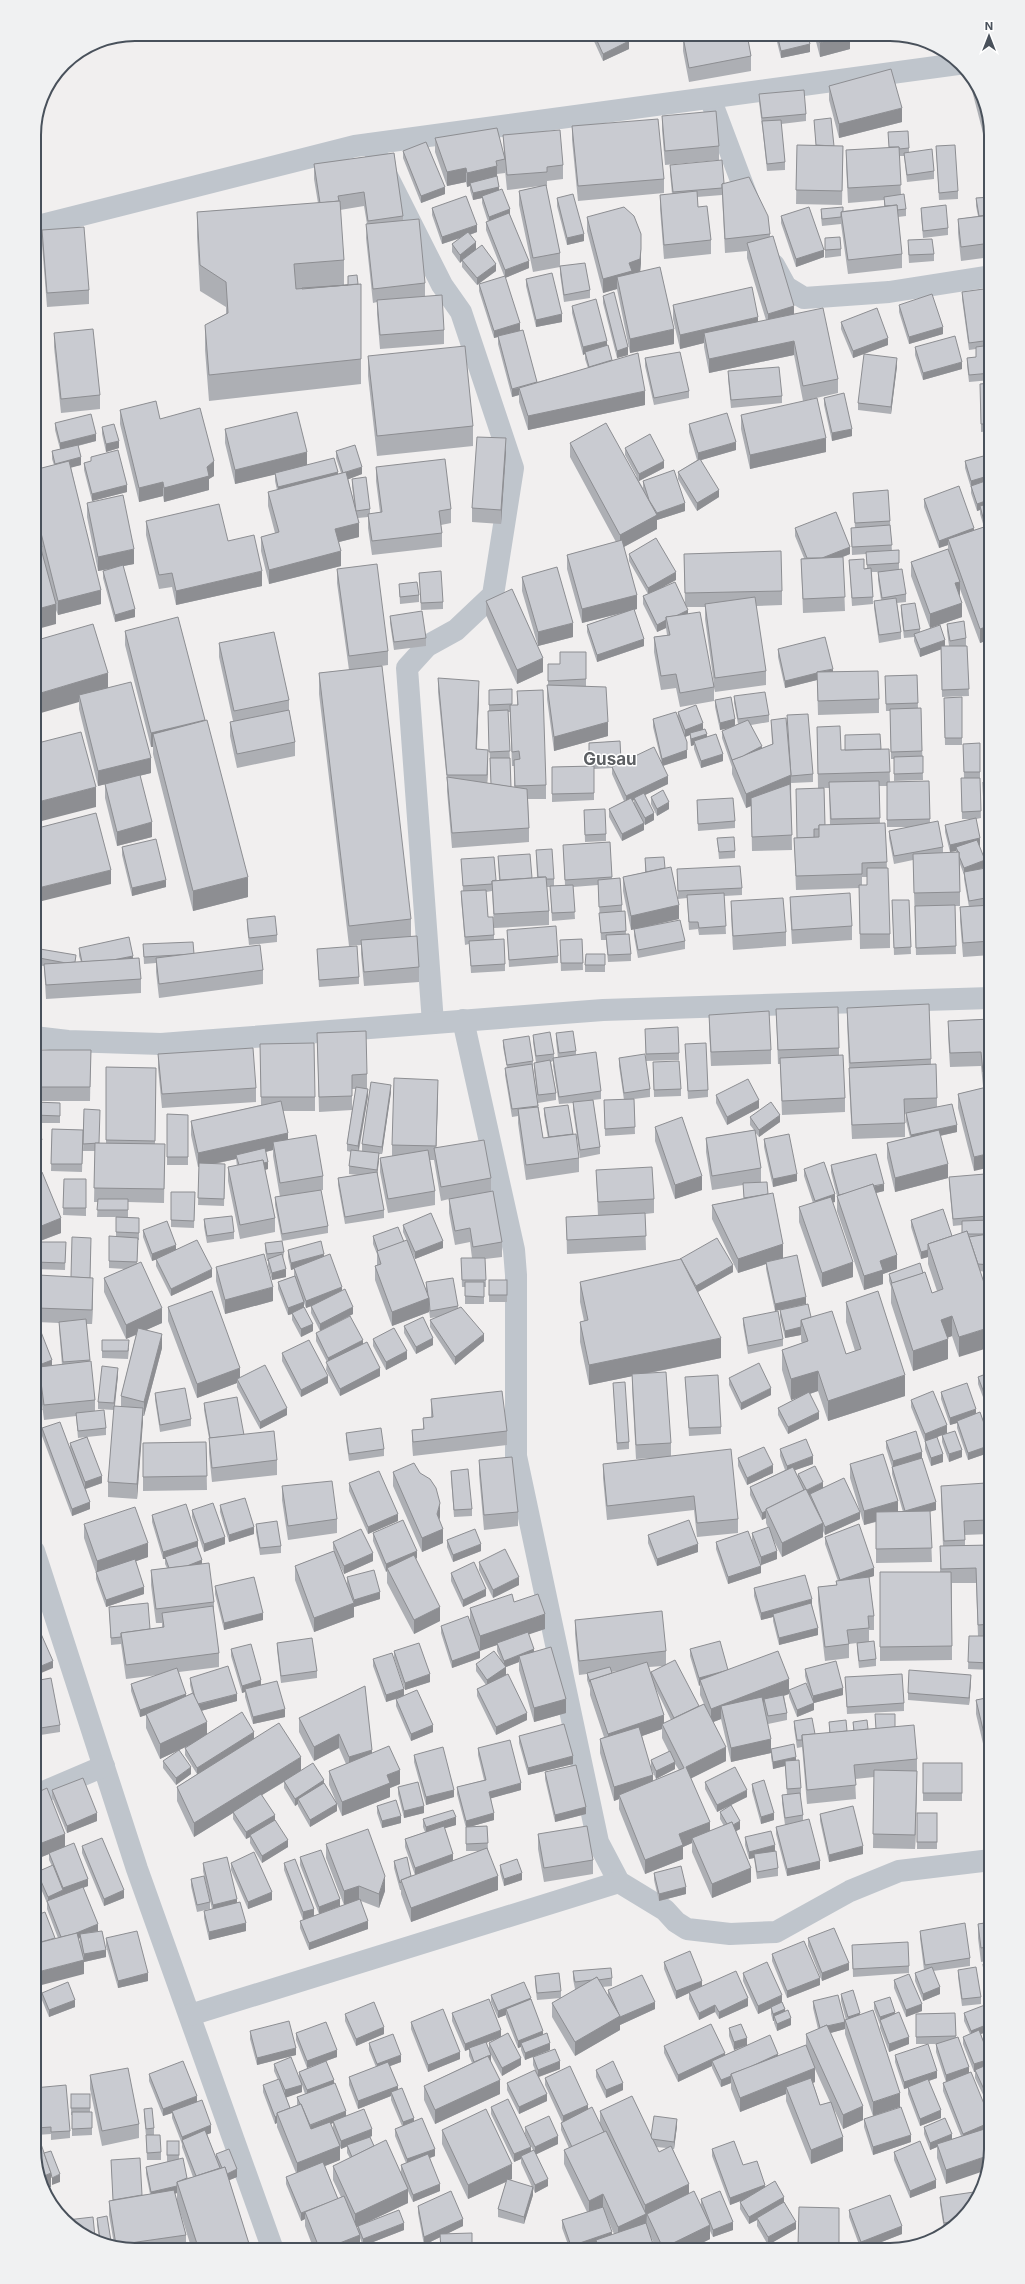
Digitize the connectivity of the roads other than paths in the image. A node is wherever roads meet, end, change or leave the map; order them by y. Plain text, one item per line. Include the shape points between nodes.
1 (952, 65) edge
2 (710, 98) junction
3 (371, 144) junction
4 (41, 224) edge
5 (758, 227) edge
6 (766, 248) edge
7 (984, 277) edge
8 (984, 998) edge
9 (463, 1020) junction
10 (433, 1023) junction
11 (41, 1038) edge
12 (41, 1572) edge
13 (104, 1766) junction
14 (41, 1793) edge
15 (984, 1861) edge
16 (619, 1882) junction
17 (190, 2015) junction
18 (271, 2243) edge

1 - 2 street
2 - 3 street
2 - 5 street
3 - 4 street
3 - 10 street via 442,285 461,312 513,468 493,595 456,630 427,646 407,668
6 - 7 street via 786,287 804,298 889,292
8 - 9 street via 603,1010
9 - 10 street
9 - 16 street via 514,1250 516,1456 598,1842
10 - 11 street via 161,1044
12 - 13 street
13 - 14 street
13 - 17 street via 137,1869
15 - 16 street via 899,1871 850,1891 776,1932 730,1934 687,1929 665,1910
16 - 17 street
17 - 18 street

